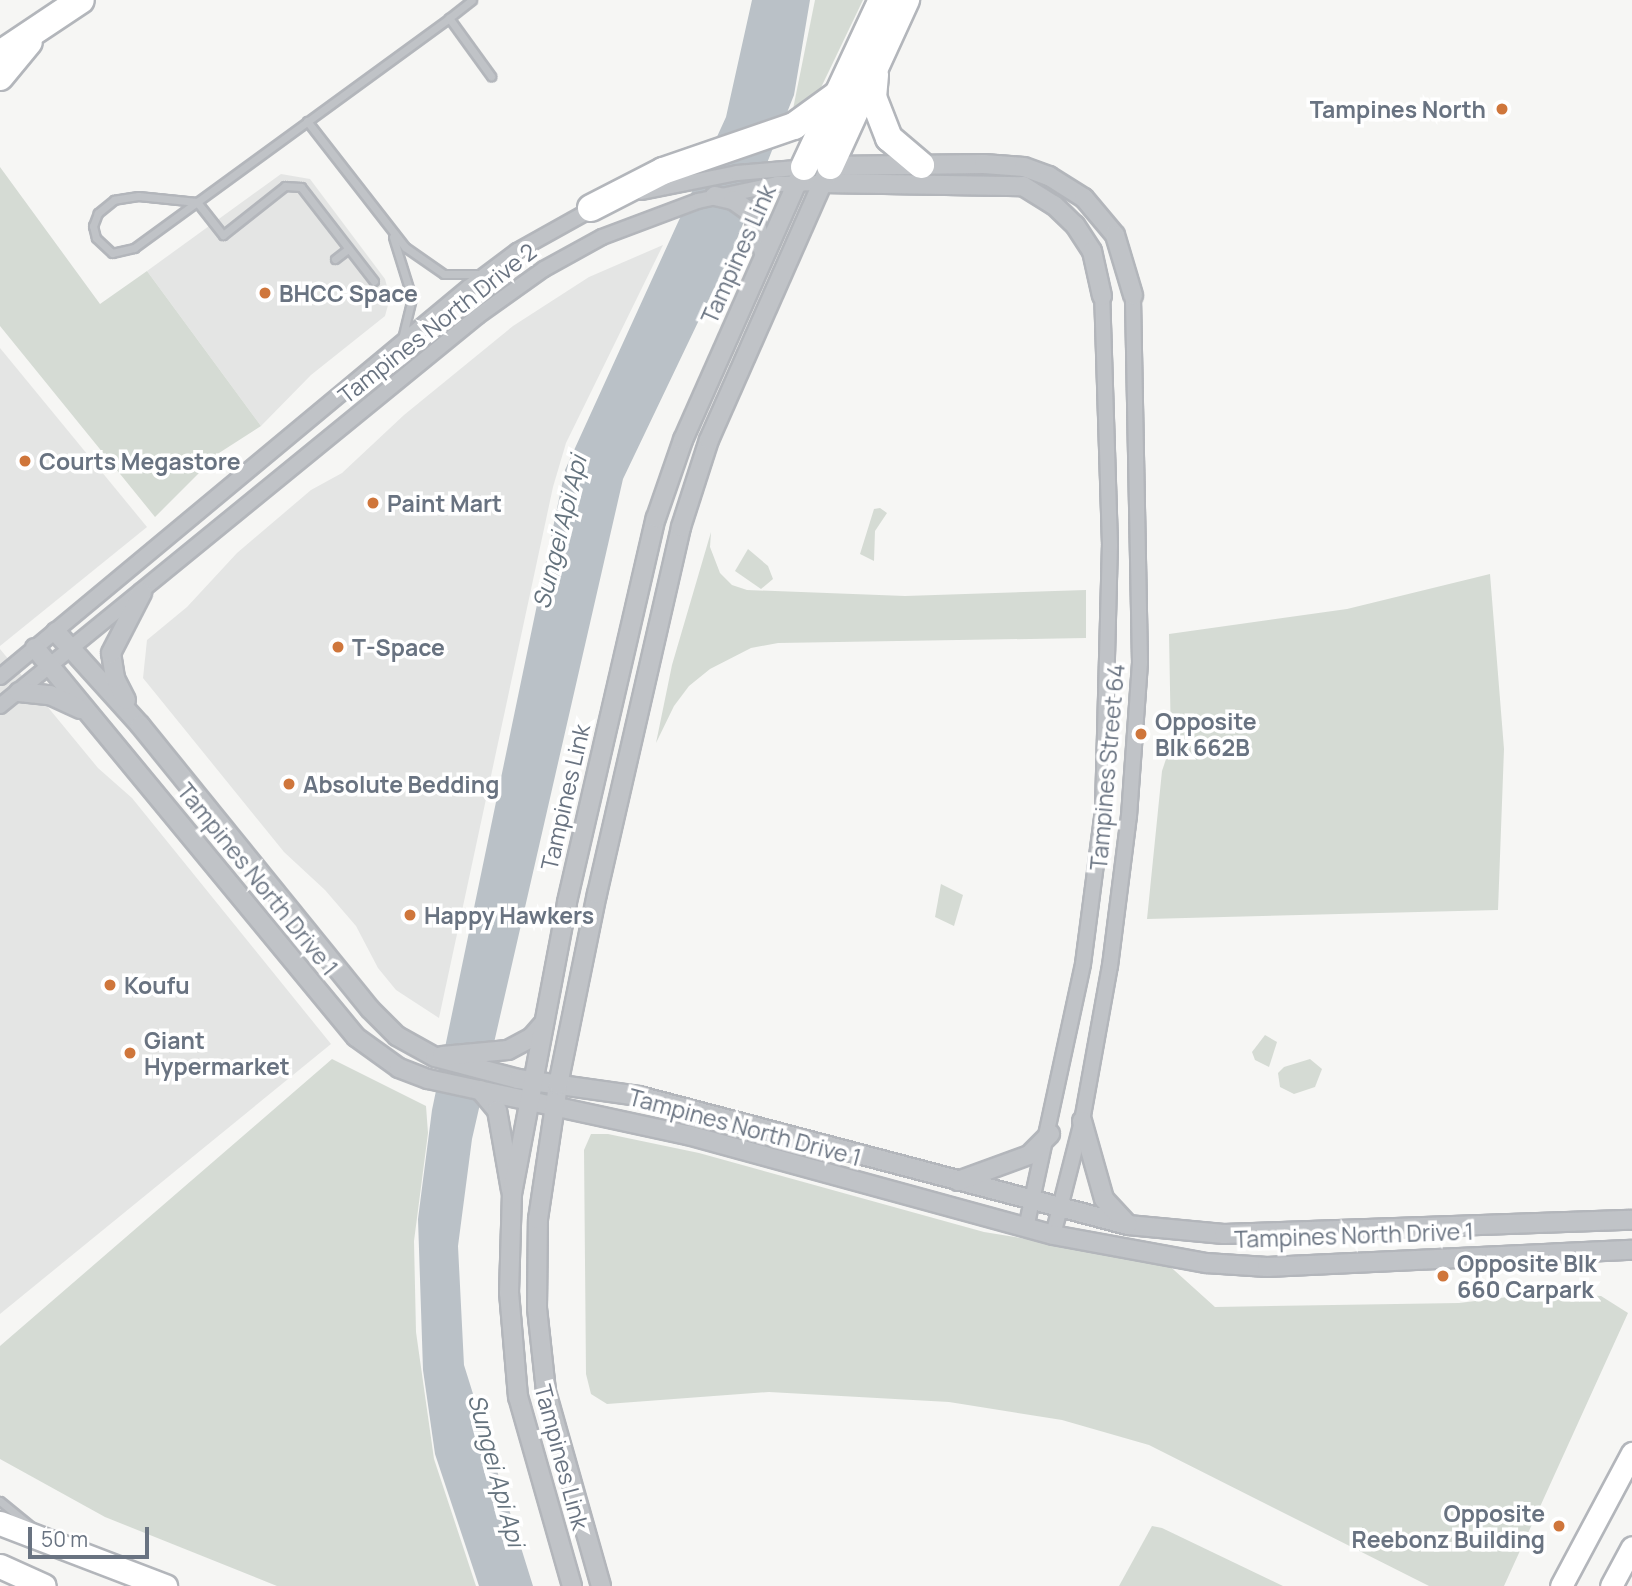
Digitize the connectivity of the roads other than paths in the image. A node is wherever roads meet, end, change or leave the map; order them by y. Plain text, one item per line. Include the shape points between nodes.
1 (81, 0) edge
2 (462, 0) edge
3 (472, 0) edge
4 (882, 0) edge
5 (906, 0) edge
6 (449, 19) junction
7 (33, 35) junction
8 (0, 54) edge
9 (876, 66) junction
10 (491, 76) dead end
11 (0, 77) edge
12 (838, 94) junction
13 (307, 121) junction
14 (921, 165) junction
15 (691, 171) junction
16 (813, 175) junction
17 (715, 196) junction
18 (197, 202) junction
19 (592, 208) joint
20 (391, 233) junction
21 (348, 249) junction
22 (765, 253) junction
23 (335, 259) dead end
24 (489, 271) junction
25 (374, 281) dead end
26 (1133, 295) joint
27 (1102, 296) joint
28 (401, 341) junction
29 (697, 473) junction
30 (656, 519) junction
31 (142, 593) junction
32 (56, 632) junction
33 (35, 648) junction
34 (72, 649) junction
35 (50, 667) junction
36 (0, 677) edge
37 (19, 692) junction
38 (0, 706) edge
39 (86, 712) junction
40 (140, 725) junction
41 (360, 995) junction
42 (330, 1004) junction
43 (546, 1020) junction
44 (435, 1057) junction
45 (533, 1082) junction
46 (558, 1085) junction
47 (480, 1090) junction
48 (530, 1102) junction
49 (555, 1106) junction
50 (1082, 1121) junction
51 (1050, 1134) junction
52 (958, 1181) junction
53 (512, 1194) junction
54 (1033, 1202) junction
55 (1060, 1206) junction
56 (1632, 1220) edge
57 (1128, 1225) junction
58 (1026, 1228) junction
59 (1053, 1235) junction
60 (1632, 1250) edge
61 (1632, 1453) edge
62 (0, 1501) edge
63 (0, 1523) edge
64 (48, 1544) junction
65 (1632, 1547) edge
66 (0, 1566) edge
67 (1617, 1581) edge
68 (44, 1586) edge
69 (165, 1586) edge
70 (572, 1586) edge
71 (601, 1586) edge
72 (1561, 1586) edge

1 - 7 highway
2 - 6 lane
3 - 6 lane
4 - 12 highway
5 - 9 highway
6 - 10 lane
6 - 13 lane
7 - 8 highway
7 - 11 highway via 20,58
9 - 14 highway via 873,97 889,138
9 - 16 highway
12 - 15 highway via 794,126
12 - 16 highway
13 - 18 lane
13 - 20 lane
14 - 16 street, Tampines North Drive 2
14 - 26 street, Tampines North Drive 2 via 984,163 1024,167 1049,176 1084,198 1115,235
15 - 16 street, Tampines North Drive 2 via 778,167
15 - 19 highway via 626,188
16 - 17 street, Tampines North Drive 2
16 - 22 street, Tampines Link
16 - 27 street, Tampines North Drive 2 via 1023,186 1075,225 1092,251
16 - 29 street, Tampines Link
17 - 22 street via 733,200 753,214
17 - 31 street, Tampines North Drive 2 via 586,245 520,285
18 - 18 lane via 123,253 112,253 96,238 93,226 99,213 114,200 138,196
18 - 21 lane via 222,235 285,186 301,187
19 - 24 street, Tampines North Drive 2
20 - 24 lane via 428,267 444,274 471,277
20 - 28 lane via 412,298
21 - 23 lane
21 - 25 lane
22 - 30 street, Tampines Link via 683,440
24 - 28 street, Tampines North Drive 2
26 - 50 street, Tampines Street 64 via 1140,663 1129,816 1110,966
27 - 51 street, Tampines Street 64 via 1110,545 1102,810 1083,964
28 - 32 street, Tampines North Drive 2
29 - 30 street via 685,475 677,483
29 - 46 street, Tampines Link via 657,627
30 - 43 street, Tampines Link via 586,813
31 - 34 street, Tampines North Drive 2
31 - 40 street via 111,653 115,678
32 - 33 street, Tampines North Drive 2
32 - 34 street
33 - 35 street, Tampines North Drive 1
33 - 36 street, Tampines North Drive 2
34 - 35 street, Tampines North Drive 2
34 - 40 street, Tampines North Drive 1
35 - 37 street, Tampines North Drive 2
35 - 39 street, Tampines North Drive 1
37 - 38 street, Tampines North Drive 2
37 - 39 street via 50,695
39 - 42 street, Tampines North Drive 1
40 - 41 street, Tampines North Drive 1
41 - 42 street
41 - 44 street, Tampines North Drive 1 via 397,1036
42 - 47 street, Tampines North Drive 1 via 356,1037 399,1068
43 - 44 street via 531,1038 508,1050
43 - 45 street, Tampines Link
44 - 45 street, Tampines North Drive 1
45 - 46 street, Tampines North Drive 1
45 - 48 street, Tampines Link
46 - 49 street, Tampines Link
46 - 52 street, Tampines North Drive 1 via 639,1096
47 - 48 street, Tampines North Drive 1
47 - 53 street via 497,1110
48 - 49 street, Tampines North Drive 1
48 - 53 street, Tampines Link
49 - 58 street, Tampines North Drive 1 via 688,1135
49 - 71 street, Tampines Link via 538,1219 542,1362
50 - 55 street, Tampines Street 64
50 - 57 street via 1104,1199
51 - 52 street via 1029,1155
51 - 54 street, Tampines Street 64
52 - 54 street, Tampines North Drive 1
53 - 70 street, Tampines Link via 509,1293 518,1397
54 - 55 street, Tampines North Drive 1
54 - 58 street, Tampines Street 64
55 - 57 street, Tampines North Drive 1
55 - 59 street, Tampines Street 64
56 - 57 street, Tampines North Drive 1 via 1224,1234
58 - 59 street, Tampines North Drive 1
59 - 60 street, Tampines North Drive 1 via 1206,1263 1267,1267
61 - 72 main road
62 - 64 lane
63 - 64 main road
64 - 69 main road
65 - 67 main road
66 - 68 main road

